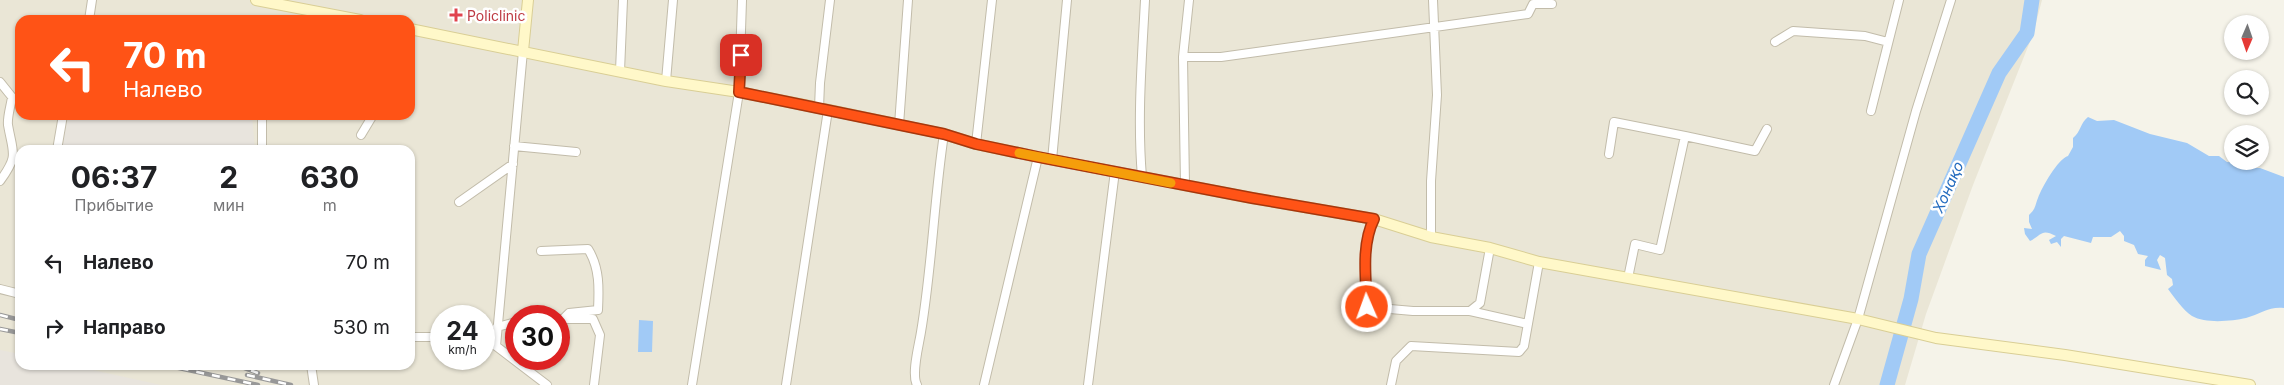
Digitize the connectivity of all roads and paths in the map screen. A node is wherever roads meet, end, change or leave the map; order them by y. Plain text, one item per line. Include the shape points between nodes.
1 (92, 0) edge
2 (256, 0) edge
3 (528, 0) edge
4 (623, 0) edge
5 (673, 0) edge
6 (742, 0) edge
7 (830, 0) edge
8 (908, 0) edge
9 (992, 0) edge
10 (1067, 0) edge
11 (1145, 0) edge
12 (1189, 0) edge
13 (1433, 0) edge
14 (1899, 0) edge
15 (1951, 0) edge
16 (1552, 4) dead end
17 (90, 15) edge
18 (334, 15) edge
19 (1434, 28) junction
20 (415, 30) edge
21 (1775, 42) dead end
22 (1888, 42) junction
23 (523, 51) junction
24 (1183, 57) junction
25 (620, 71) junction
26 (666, 81) junction
27 (0, 82) edge
28 (739, 92) junction
29 (824, 109) junction
30 (1871, 111) dead end
31 (62, 120) edge
32 (262, 120) edge
33 (371, 120) edge
34 (899, 125) junction
35 (1767, 129) dead end
36 (944, 134) junction
37 (361, 135) dead end
38 (1685, 136) junction
39 (976, 144) junction
40 (58, 145) edge
41 (262, 145) edge
42 (514, 146) junction
43 (576, 152) dead end
44 (1609, 154) dead end
45 (1038, 157) junction
46 (1052, 160) junction
47 (513, 164) junction
48 (1115, 171) junction
49 (1142, 177) junction
50 (0, 181) edge
51 (1185, 185) junction
52 (458, 202) dead end
53 (1374, 219) junction
54 (1431, 237) junction
55 (1490, 248) junction
56 (541, 251) dead end
57 (1539, 262) junction
58 (1628, 278) junction
59 (0, 289) edge
60 (15, 293) edge
61 (1470, 311) junction
62 (570, 313) edge
63 (570, 319) edge
64 (1858, 319) junction
65 (1528, 324) junction
66 (505, 325) edge
67 (497, 328) junction
68 (430, 336) edge
69 (415, 337) edge
70 (496, 346) joint
71 (312, 370) edge
72 (314, 385) edge
73 (547, 385) edge
74 (594, 385) edge
75 (692, 385) edge
76 (786, 385) edge
77 (917, 385) edge
78 (984, 385) edge
79 (1088, 385) edge
80 (1391, 385) edge
81 (1834, 385) edge
82 (2250, 385) edge

1 - 17 street
2 - 18 street
3 - 23 street
4 - 25 street
5 - 26 street
6 - 28 street
7 - 29 street via 820,83
8 - 34 street
9 - 39 street
10 - 46 street
11 - 49 street via 1140,92
12 - 24 street
13 - 19 street
14 - 22 street
15 - 64 street via 1916,111
16 - 19 street via 1533,4 1528,14
19 - 24 street via 1221,57
19 - 54 street via 1437,95
20 - 23 street
21 - 22 street via 1794,31 1866,36
22 - 30 street
23 - 25 street
23 - 42 street
24 - 51 street
25 - 26 street
26 - 28 street
27 - 50 street via 12,97 8,124 13,163
28 - 29 street
28 - 75 street
29 - 34 street
29 - 76 street
31 - 40 street
32 - 41 street
33 - 37 street
34 - 36 street
35 - 38 street via 1756,151
36 - 39 street
36 - 77 street via 916,362
38 - 44 street via 1614,122
38 - 58 street via 1660,250 1635,244
39 - 45 street
42 - 43 street
42 - 47 street
45 - 46 street
45 - 78 street
46 - 48 street
47 - 52 street
47 - 67 street
48 - 49 street
48 - 79 street
49 - 51 street
51 - 53 street
53 - 54 street
53 - 61 street via 1368,232 1367,307
54 - 55 street
55 - 57 street
55 - 61 street via 1480,303
56 - 62 street via 588,249 593,258 599,282 598,310
57 - 58 street
57 - 65 street
58 - 64 street
59 - 60 street
61 - 65 street
63 - 74 street via 593,319 600,335
64 - 81 street
64 - 82 street via 1936,338
65 - 80 street via 1524,346 1519,352 1411,346 1396,360
66 - 67 street
67 - 70 street
68 - 69 street
70 - 73 street
71 - 72 street

